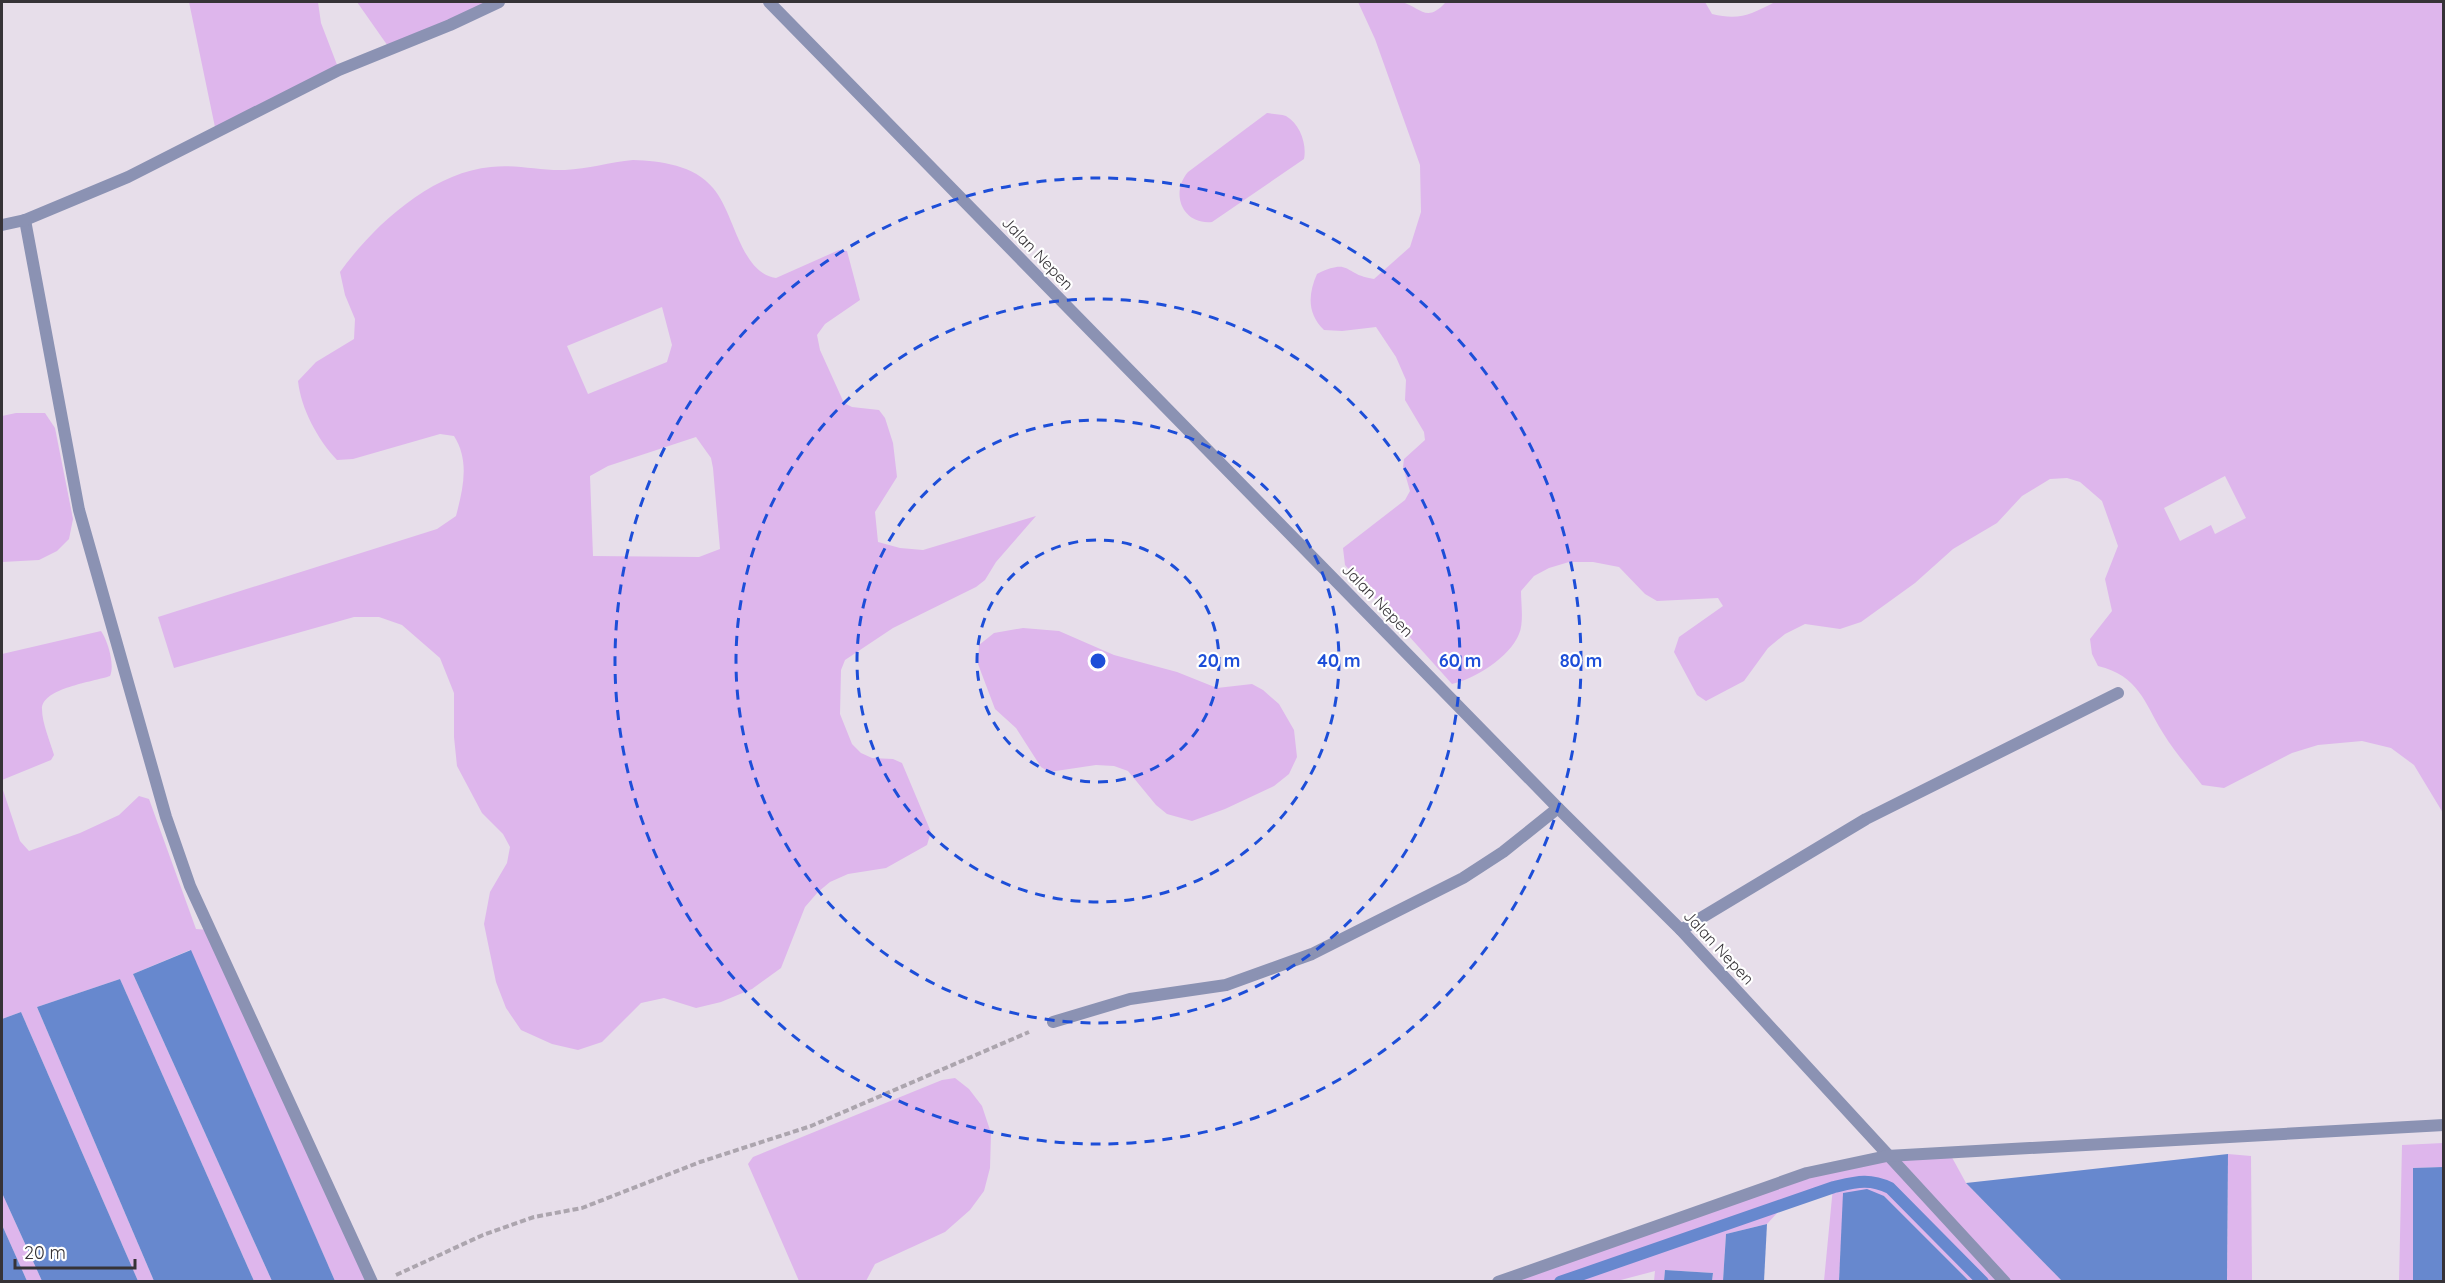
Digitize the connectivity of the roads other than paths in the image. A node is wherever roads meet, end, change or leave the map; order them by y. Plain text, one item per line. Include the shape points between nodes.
1 (499, 2) edge
2 (769, 2) edge
3 (25, 220) junction
4 (2, 225) edge
5 (2118, 693) dead end
6 (1558, 808) junction
7 (1682, 930) junction
8 (1053, 1022) road end
9 (2444, 1125) edge
10 (1887, 1156) junction
11 (372, 1281) edge
12 (1498, 1281) edge
13 (2005, 1281) edge

1 - 3 street via 339,70 128,177
2 - 6 street, Jalan Nepen
3 - 4 street
3 - 11 street via 79,510 166,817 199,908
5 - 7 street via 1866,819
6 - 7 street, Jalan Nepen
6 - 8 street via 1463,878 1312,954 1226,985 1130,999
7 - 10 street, Jalan Nepen
9 - 10 street
10 - 12 street via 1807,1173
10 - 13 street, Jalan Nepen

